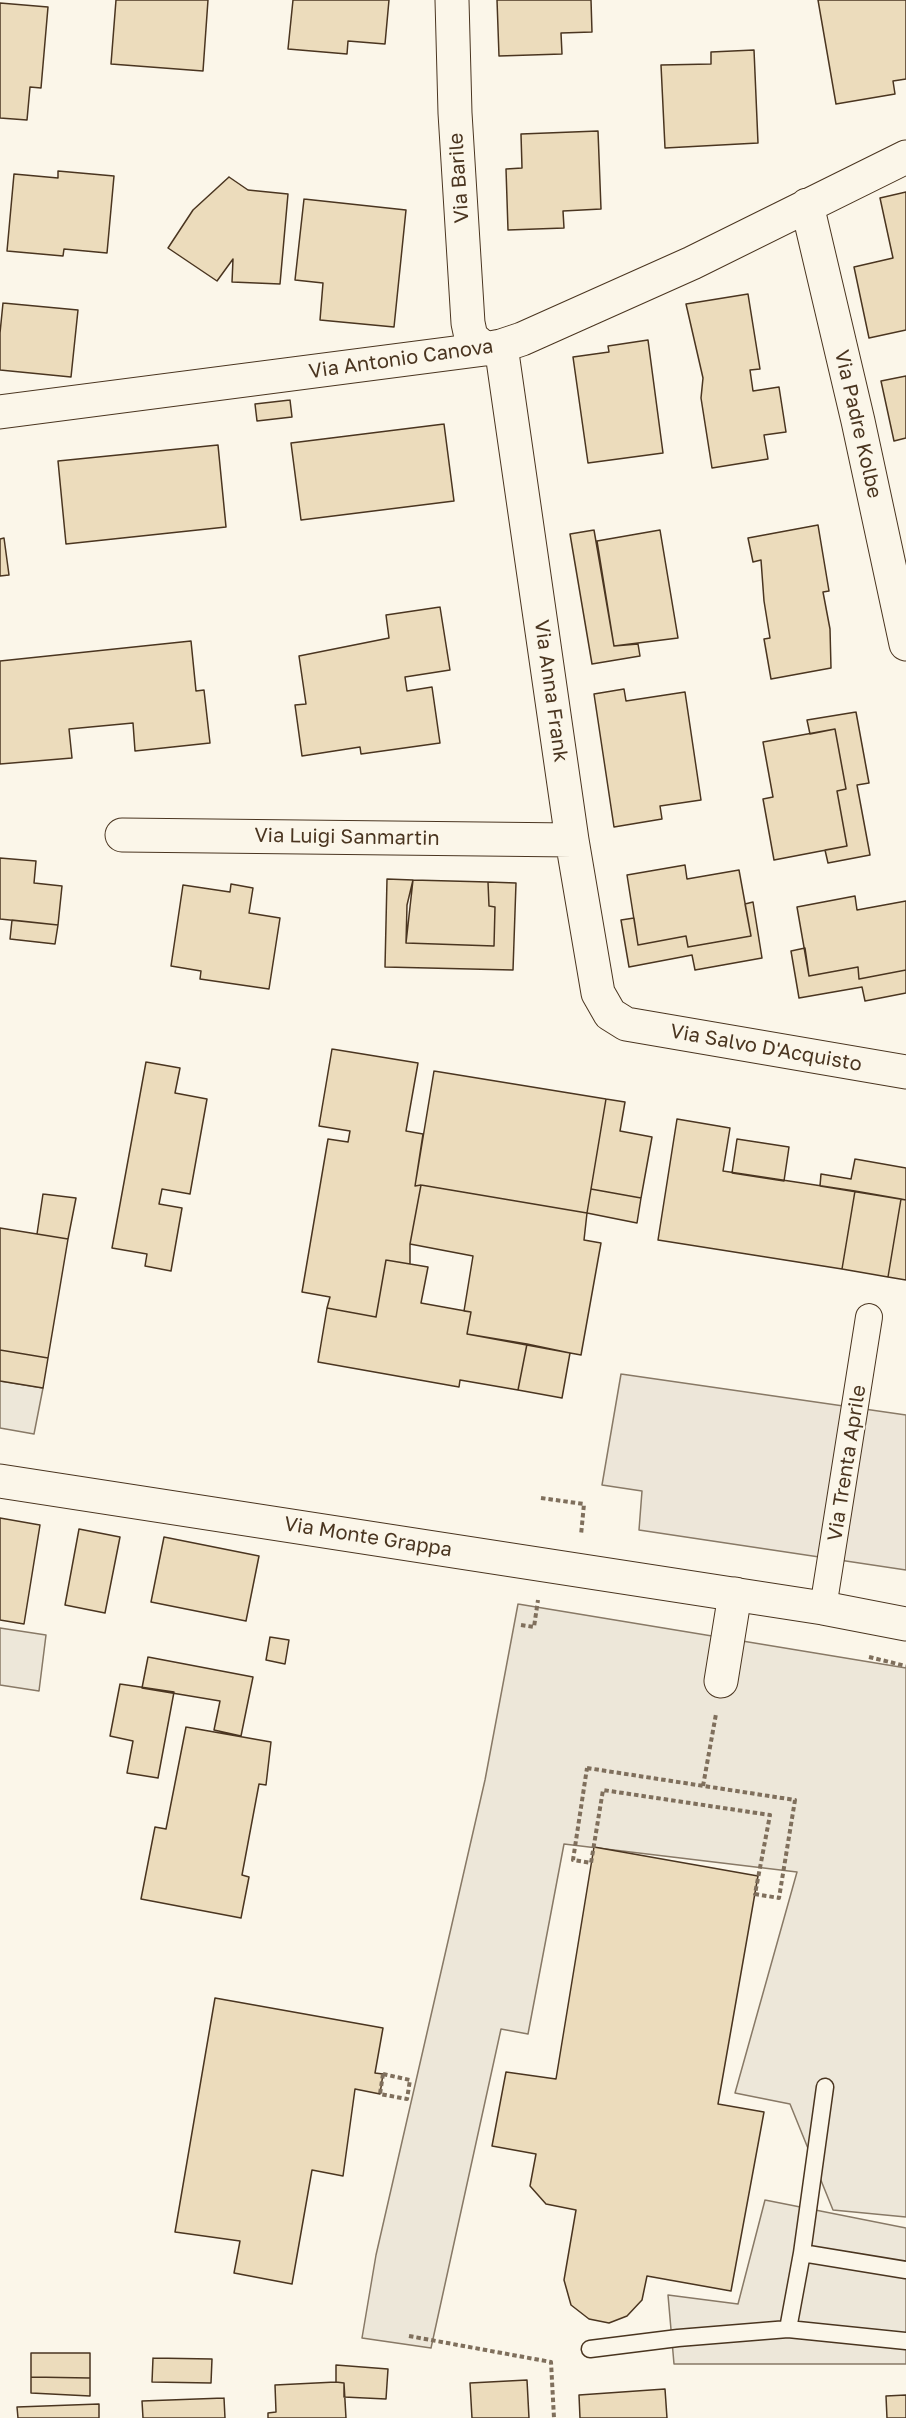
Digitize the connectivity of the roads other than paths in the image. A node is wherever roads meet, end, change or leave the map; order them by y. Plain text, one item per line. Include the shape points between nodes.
1 (452, 0) edge
2 (906, 157) edge
3 (807, 205) junction
4 (493, 347) junction
5 (0, 412) edge
6 (906, 644) edge
7 (122, 835) dead end
8 (572, 840) junction
9 (626, 1024) joint
10 (906, 1072) edge
11 (869, 1317) dead end
12 (0, 1481) edge
13 (735, 1594) junction
14 (823, 1608) junction
15 (906, 1624) edge
16 (722, 1681) road end
17 (825, 2087) dead end
18 (802, 2253) junction
19 (906, 2270) edge
20 (788, 2329) junction
21 (906, 2341) edge
22 (590, 2349) dead end

1 - 4 street, Via Barile via 468,323 471,337
2 - 3 street, Via Antonio Canova
3 - 4 street, Via Antonio Canova via 692,263 522,339
3 - 6 street, Via Padre Kolbe
4 - 5 street, Via Antonio Canova
4 - 8 street, Via Anna Frank
7 - 8 street, Via Luigi Sanmartin
8 - 9 street, Via Anna Frank via 598,993 610,1014
9 - 10 street, Via Salvo D'Acquisto
11 - 14 street, Via Trenta Aprile
12 - 13 street, Via Monte Grappa
13 - 14 street
13 - 16 street
14 - 15 street
17 - 18 lane
18 - 19 lane
18 - 20 lane
20 - 21 lane
20 - 22 lane

